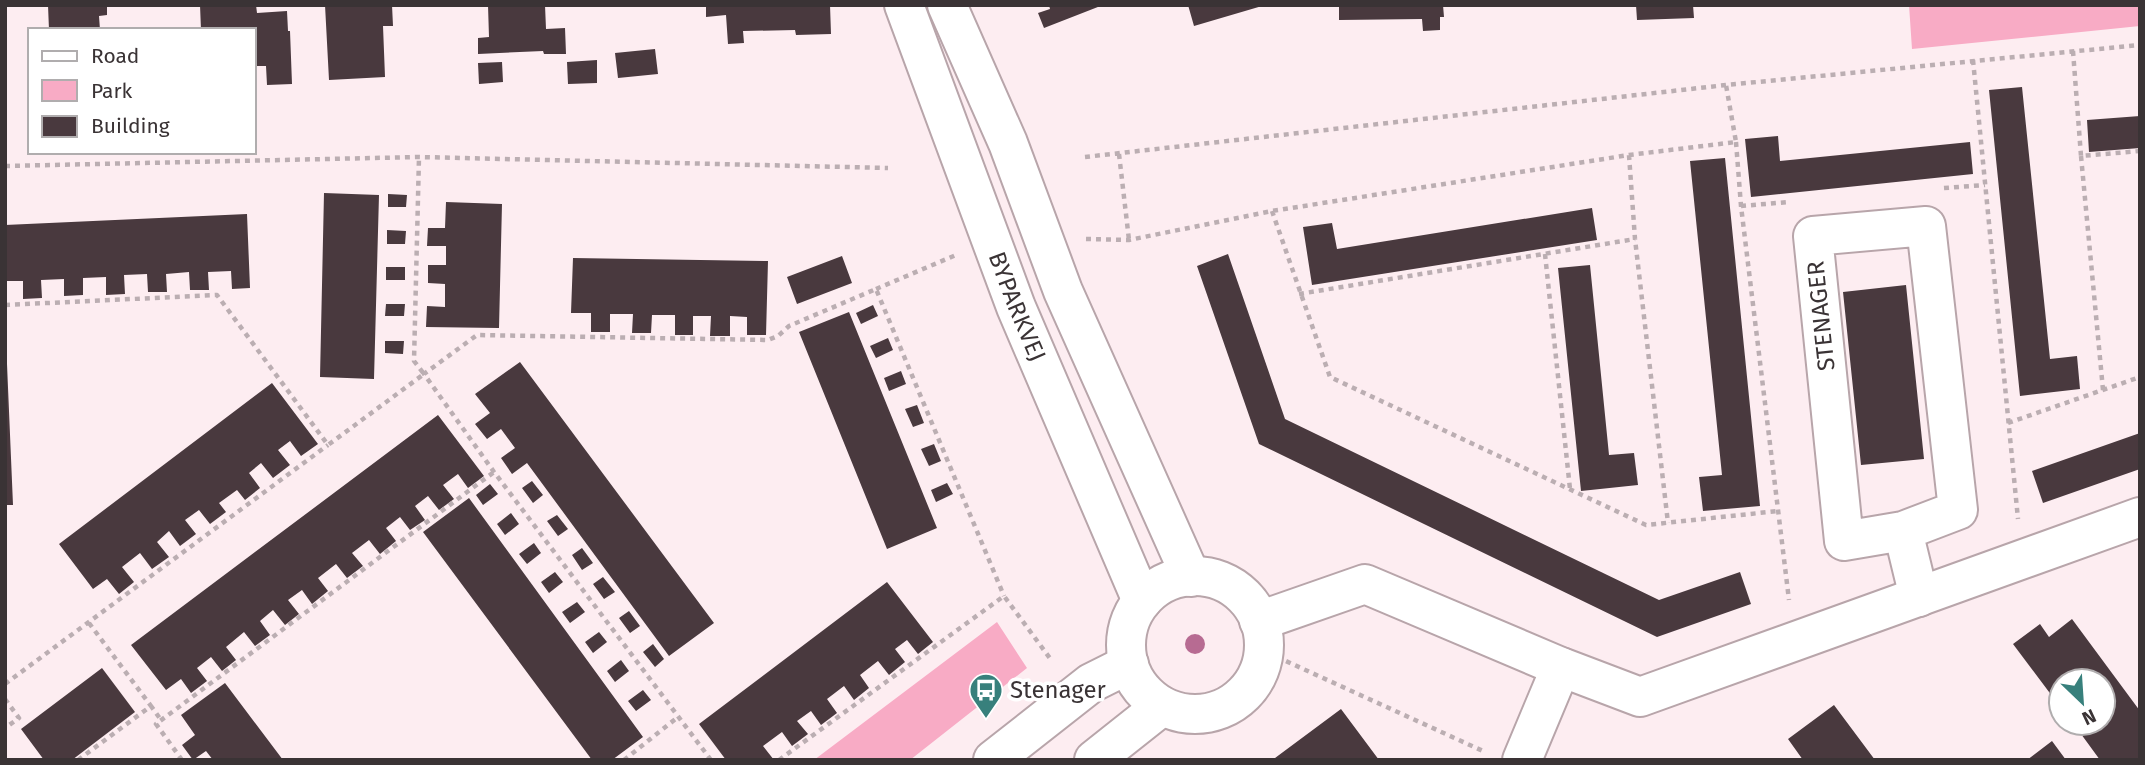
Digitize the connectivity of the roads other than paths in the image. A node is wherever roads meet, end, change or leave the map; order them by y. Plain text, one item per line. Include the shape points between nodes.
1 (904, 5) edge
2 (947, 5) edge
3 (2140, 517) edge
4 (1903, 531) junction
5 (1191, 577) junction
6 (1919, 597) junction
7 (1142, 601) junction
8 (1262, 636) junction
9 (1129, 664) junction
10 (1561, 667) junction
11 (1162, 706) junction
12 (1506, 757) edge
13 (993, 760) edge
14 (1094, 760) edge

1 - 7 street, BYPARKVEJ via 1016,307
2 - 5 street, BYPARKVEJ via 1008,143 1063,291
3 - 6 street
4 - 4 street, STENAGER via 1958,509 1926,226 1813,236 1844,541
4 - 6 street
5 - 7 street via 1164,584
5 - 8 street via 1205,577 1232,588 1248,602
6 - 10 street via 1640,697
7 - 9 street via 1128,631
8 - 10 street via 1365,584
8 - 11 street via 1255,679 1235,702 1191,714
9 - 11 street via 1141,688
9 - 13 street via 1091,683
10 - 12 street
11 - 14 street

